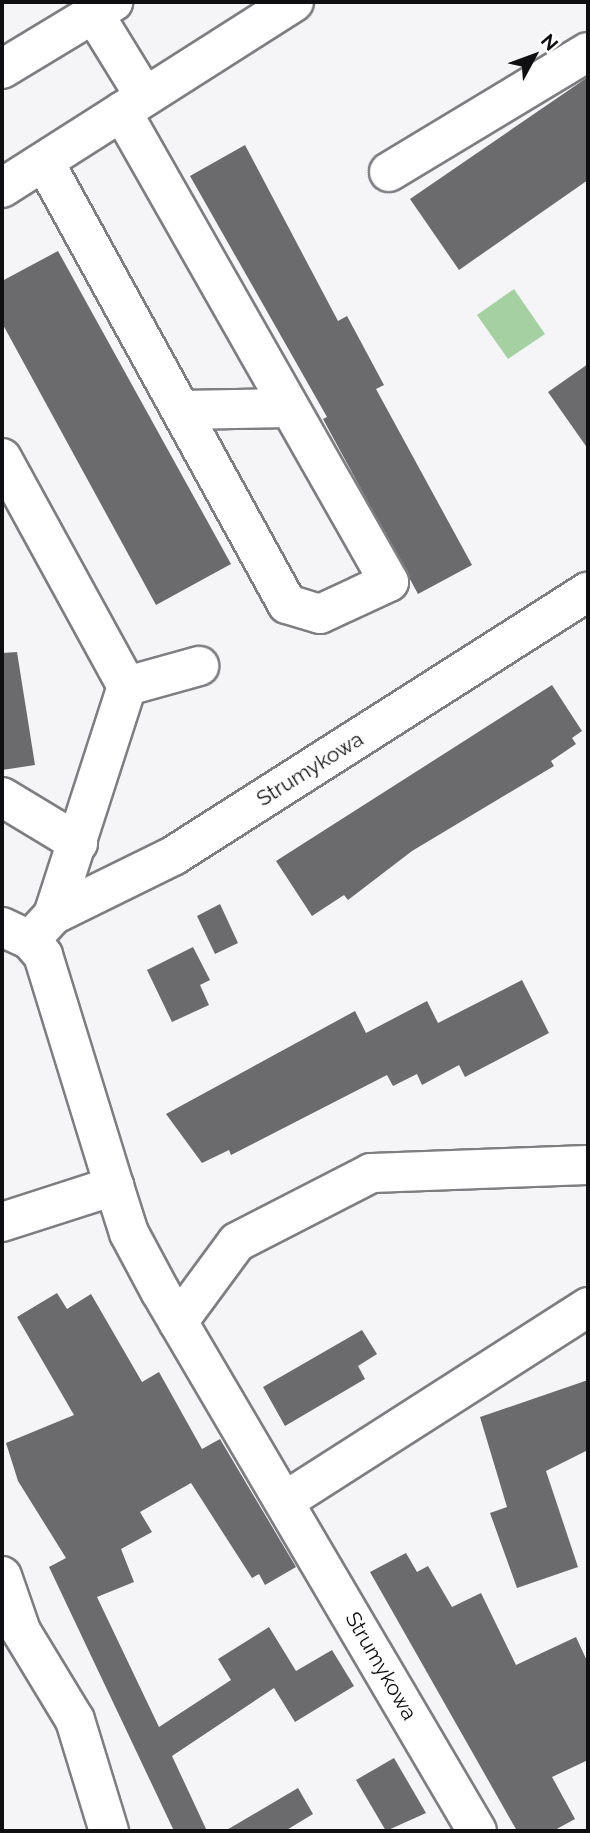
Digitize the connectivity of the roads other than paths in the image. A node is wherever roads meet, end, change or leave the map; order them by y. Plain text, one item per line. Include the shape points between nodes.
1 (294, 2) edge
2 (104, 8) edge
3 (588, 52) edge
4 (2, 68) edge
5 (134, 104) junction
6 (46, 163) junction
7 (389, 172) dead end
8 (2, 188) edge
9 (289, 408) junction
10 (182, 410) junction
11 (2, 458) edge
12 (588, 593) edge
13 (199, 666) dead end
14 (127, 686) junction
15 (2, 797) edge
16 (78, 842) junction
17 (28, 928) edge
18 (588, 1165) edge
19 (114, 1186) junction
20 (2, 1222) edge
21 (588, 1307) edge
22 (178, 1322) junction
23 (285, 1502) junction
24 (2, 1576) edge
25 (110, 1831) edge
26 (477, 1831) edge

1 - 5 street
2 - 4 street
2 - 5 street
3 - 7 street
5 - 6 street
5 - 9 street
6 - 8 street
6 - 10 street
9 - 10 street
9 - 10 street via 389,582 320,614 287,604
11 - 14 street
12 - 17 street, Strumykowa via 173,856
13 - 14 street
14 - 16 street
15 - 16 street
16 - 17 street
17 - 19 street, Strumykowa via 47,966
18 - 22 street via 371,1173 237,1242
19 - 20 street
19 - 22 street, Strumykowa via 129,1233
21 - 23 street
22 - 23 street, Strumykowa
23 - 26 street, Strumykowa
24 - 25 street via 21,1631 75,1720

